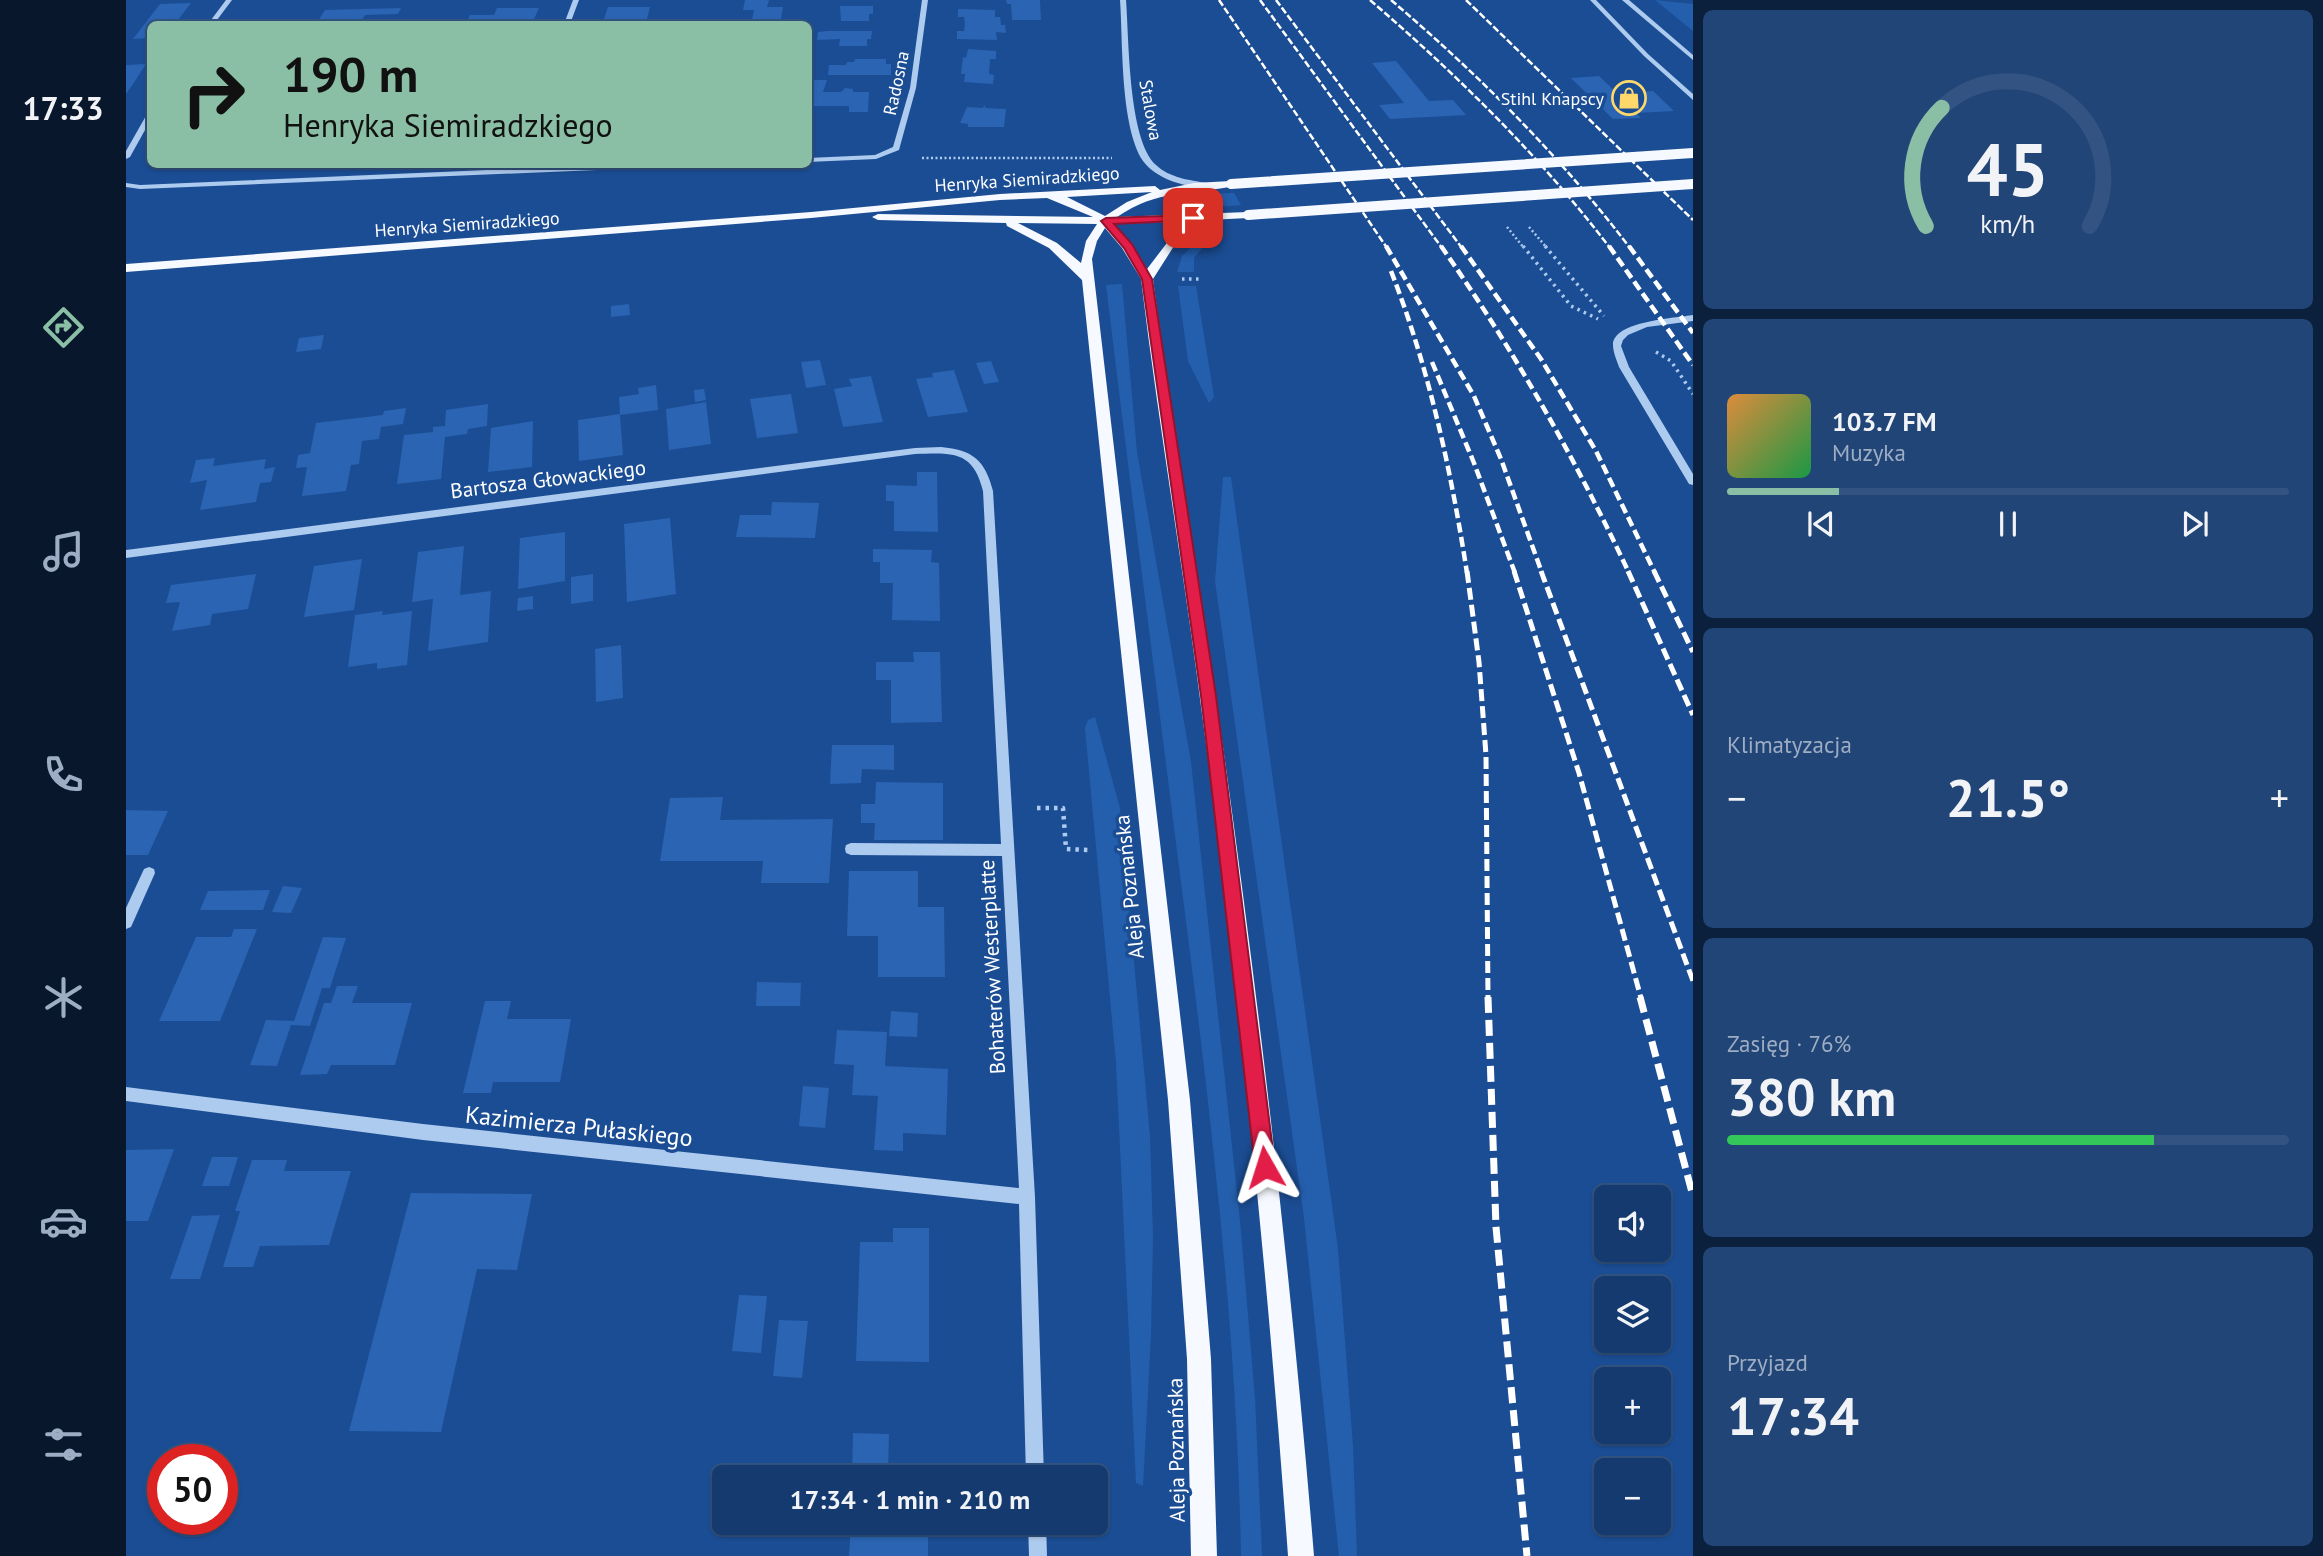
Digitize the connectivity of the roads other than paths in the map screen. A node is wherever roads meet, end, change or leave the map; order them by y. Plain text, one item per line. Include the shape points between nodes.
1 (229, 0) edge
2 (576, 0) edge
3 (925, 0) edge
4 (1123, 0) edge
5 (1593, 0) edge
6 (1625, 0) edge
7 (213, 21) edge
8 (568, 21) edge
9 (1693, 58) edge
10 (1693, 98) edge
11 (147, 121) edge
12 (1693, 153) edge
13 (126, 157) edge
14 (812, 160) edge
15 (511, 168) edge
16 (1693, 184) edge
17 (126, 185) edge
18 (1204, 186) junction
19 (1046, 194) junction
20 (811, 215) junction
21 (1217, 217) junction
22 (1005, 221) junction
23 (1106, 221) junction
24 (126, 268) edge
25 (1086, 277) junction
26 (1147, 279) junction
27 (1693, 318) edge
28 (975, 459) joint
29 (1693, 482) edge
30 (126, 554) edge
31 (852, 849) dead end
32 (1008, 850) junction
33 (149, 873) dead end
34 (126, 923) edge
35 (126, 1094) edge
36 (1027, 1197) junction
37 (1035, 1465) edge
38 (1037, 1535) edge
39 (1038, 1556) edge
40 (1204, 1556) edge
41 (1300, 1556) edge

1 - 7 street
2 - 8 street
3 - 14 street, Radosna via 913,88 893,152
4 - 18 street, Stalowa via 1134,121 1144,158 1170,177
5 - 10 street
6 - 9 street
11 - 13 street
12 - 18 main road, bridge
15 - 17 street
16 - 21 main road, Henryka Siemiradzkiego, bridge
18 - 19 main road, Henryka Siemiradzkiego
18 - 23 main road, Aleja Poznańska via 1149,196
19 - 20 main road, Henryka Siemiradzkiego
19 - 23 main road via 1088,208
20 - 22 main road, Henryka Siemiradzkiego
20 - 24 main road, Henryka Siemiradzkiego
21 - 23 main road, Henryka Siemiradzkiego
21 - 26 main road via 1176,236
22 - 23 main road, Henryka Siemiradzkiego
22 - 25 main road, Henryka Siemiradzkiego via 1042,237 1074,261
23 - 25 main road, Aleja Poznańska via 1088,248
23 - 26 main road via 1128,246
25 - 40 main road, Aleja Poznańska via 1181,1126 1199,1359
26 - 41 main road via 1207,687 1243,980 1287,1373
27 - 29 street via 1636,328 1619,339 1617,346 1624,367
28 - 30 street, Bartosza Głowackiego via 949,451 915,451
28 - 32 street, Bohaterów Westerplatte via 986,475 988,491
31 - 32 street
32 - 36 street, Bohaterów Westerplatte
33 - 34 street
35 - 36 street, Kazimierza Pułaskiego via 423,1132
36 - 37 street, Bohaterów Westerplatte
38 - 39 street

